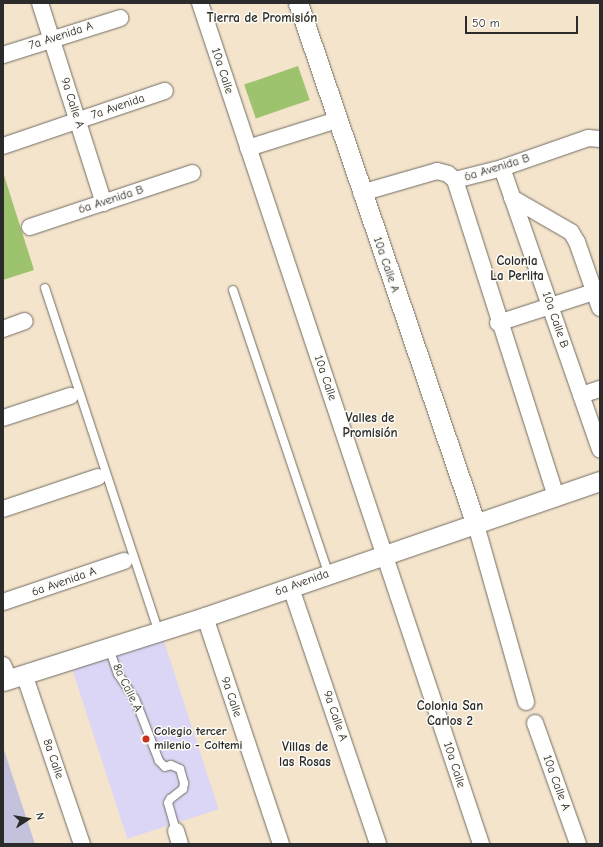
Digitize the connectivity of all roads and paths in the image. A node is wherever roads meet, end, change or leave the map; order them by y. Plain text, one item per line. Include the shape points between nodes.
1 (40, 3) edge
2 (200, 3) edge
3 (298, 3) edge
4 (120, 18) dead end
5 (52, 39) junction
6 (3, 55) edge
7 (164, 91) dead end
8 (78, 120) junction
9 (337, 120) junction
10 (594, 139) edge
11 (3, 146) edge
12 (248, 148) junction
13 (502, 168) junction
14 (192, 173) dead end
15 (455, 180) junction
16 (361, 194) junction
17 (512, 198) junction
18 (104, 203) junction
19 (30, 227) dead end
20 (46, 288) dead end
21 (233, 290) dead end
22 (594, 292) junction
23 (550, 306) junction
24 (600, 308) edge
25 (25, 321) dead end
26 (498, 323) junction
27 (3, 329) edge
28 (600, 389) edge
29 (581, 395) junction
30 (70, 396) dead end
31 (3, 418) edge
32 (600, 449) edge
33 (98, 477) dead end
34 (600, 481) edge
35 (556, 496) junction
36 (3, 509) edge
37 (476, 525) junction
38 (385, 556) junction
39 (124, 561) dead end
40 (328, 573) junction
41 (291, 588) junction
42 (3, 602) edge
43 (204, 617) junction
44 (159, 632) junction
45 (109, 648) junction
46 (10, 675) edge
47 (526, 702) dead end
48 (535, 723) dead end
49 (178, 838) edge
50 (82, 844) edge
51 (280, 844) edge
52 (378, 844) edge
53 (481, 844) edge
54 (578, 844) edge

1 - 5 street, 9a Calle A
2 - 12 street, 10a Calle
3 - 9 street, 10a Calle A
4 - 5 street, 7a Avenida A
5 - 6 street, 7a Avenida A
5 - 8 street, 9a Calle A
7 - 8 street, 7a Avenida
8 - 11 street, 7a Avenida
8 - 18 street, 9a Calle A
9 - 12 street
9 - 16 street, 10a Calle A
10 - 13 street, 6a Avenida B
12 - 38 street, 10a Calle
13 - 15 street, 6a Avenida B
13 - 17 street, 10a Calle B
14 - 18 street, 6a Avenida B
15 - 16 street, 6a Avenida B via 448,174 437,171
15 - 26 street
16 - 37 street, 10a Calle A
17 - 22 street via 571,232 577,242
17 - 23 street, 10a Calle B
18 - 19 street, 6a Avenida B
20 - 44 lane
21 - 40 lane
22 - 23 street
22 - 24 street
23 - 26 street
23 - 29 street, 10a Calle B
25 - 27 street
26 - 35 street
28 - 29 street
29 - 32 street, 10a Calle B
30 - 31 street
33 - 36 street
34 - 35 street, 6a Avenida
35 - 37 street, 6a Avenida
37 - 38 street, 6a Avenida
37 - 47 street
38 - 40 street, 6a Avenida
38 - 53 street, 10a Calle
39 - 42 street, 6a Avenida A
40 - 41 street, 6a Avenida
41 - 43 street, 6a Avenida
41 - 52 street, 9a Calle A
43 - 44 street, 6a Avenida
43 - 51 street, 9a Calle
44 - 45 street, 6a Avenida
45 - 46 street, 6a Avenida
45 - 49 lane, 8a Calle A via 118,674 134,698 159,761 162,765 176,766 180,769 183,789 170,799 168,804
46 - 50 street, 8a Calle
48 - 54 street, 10a Calle A

